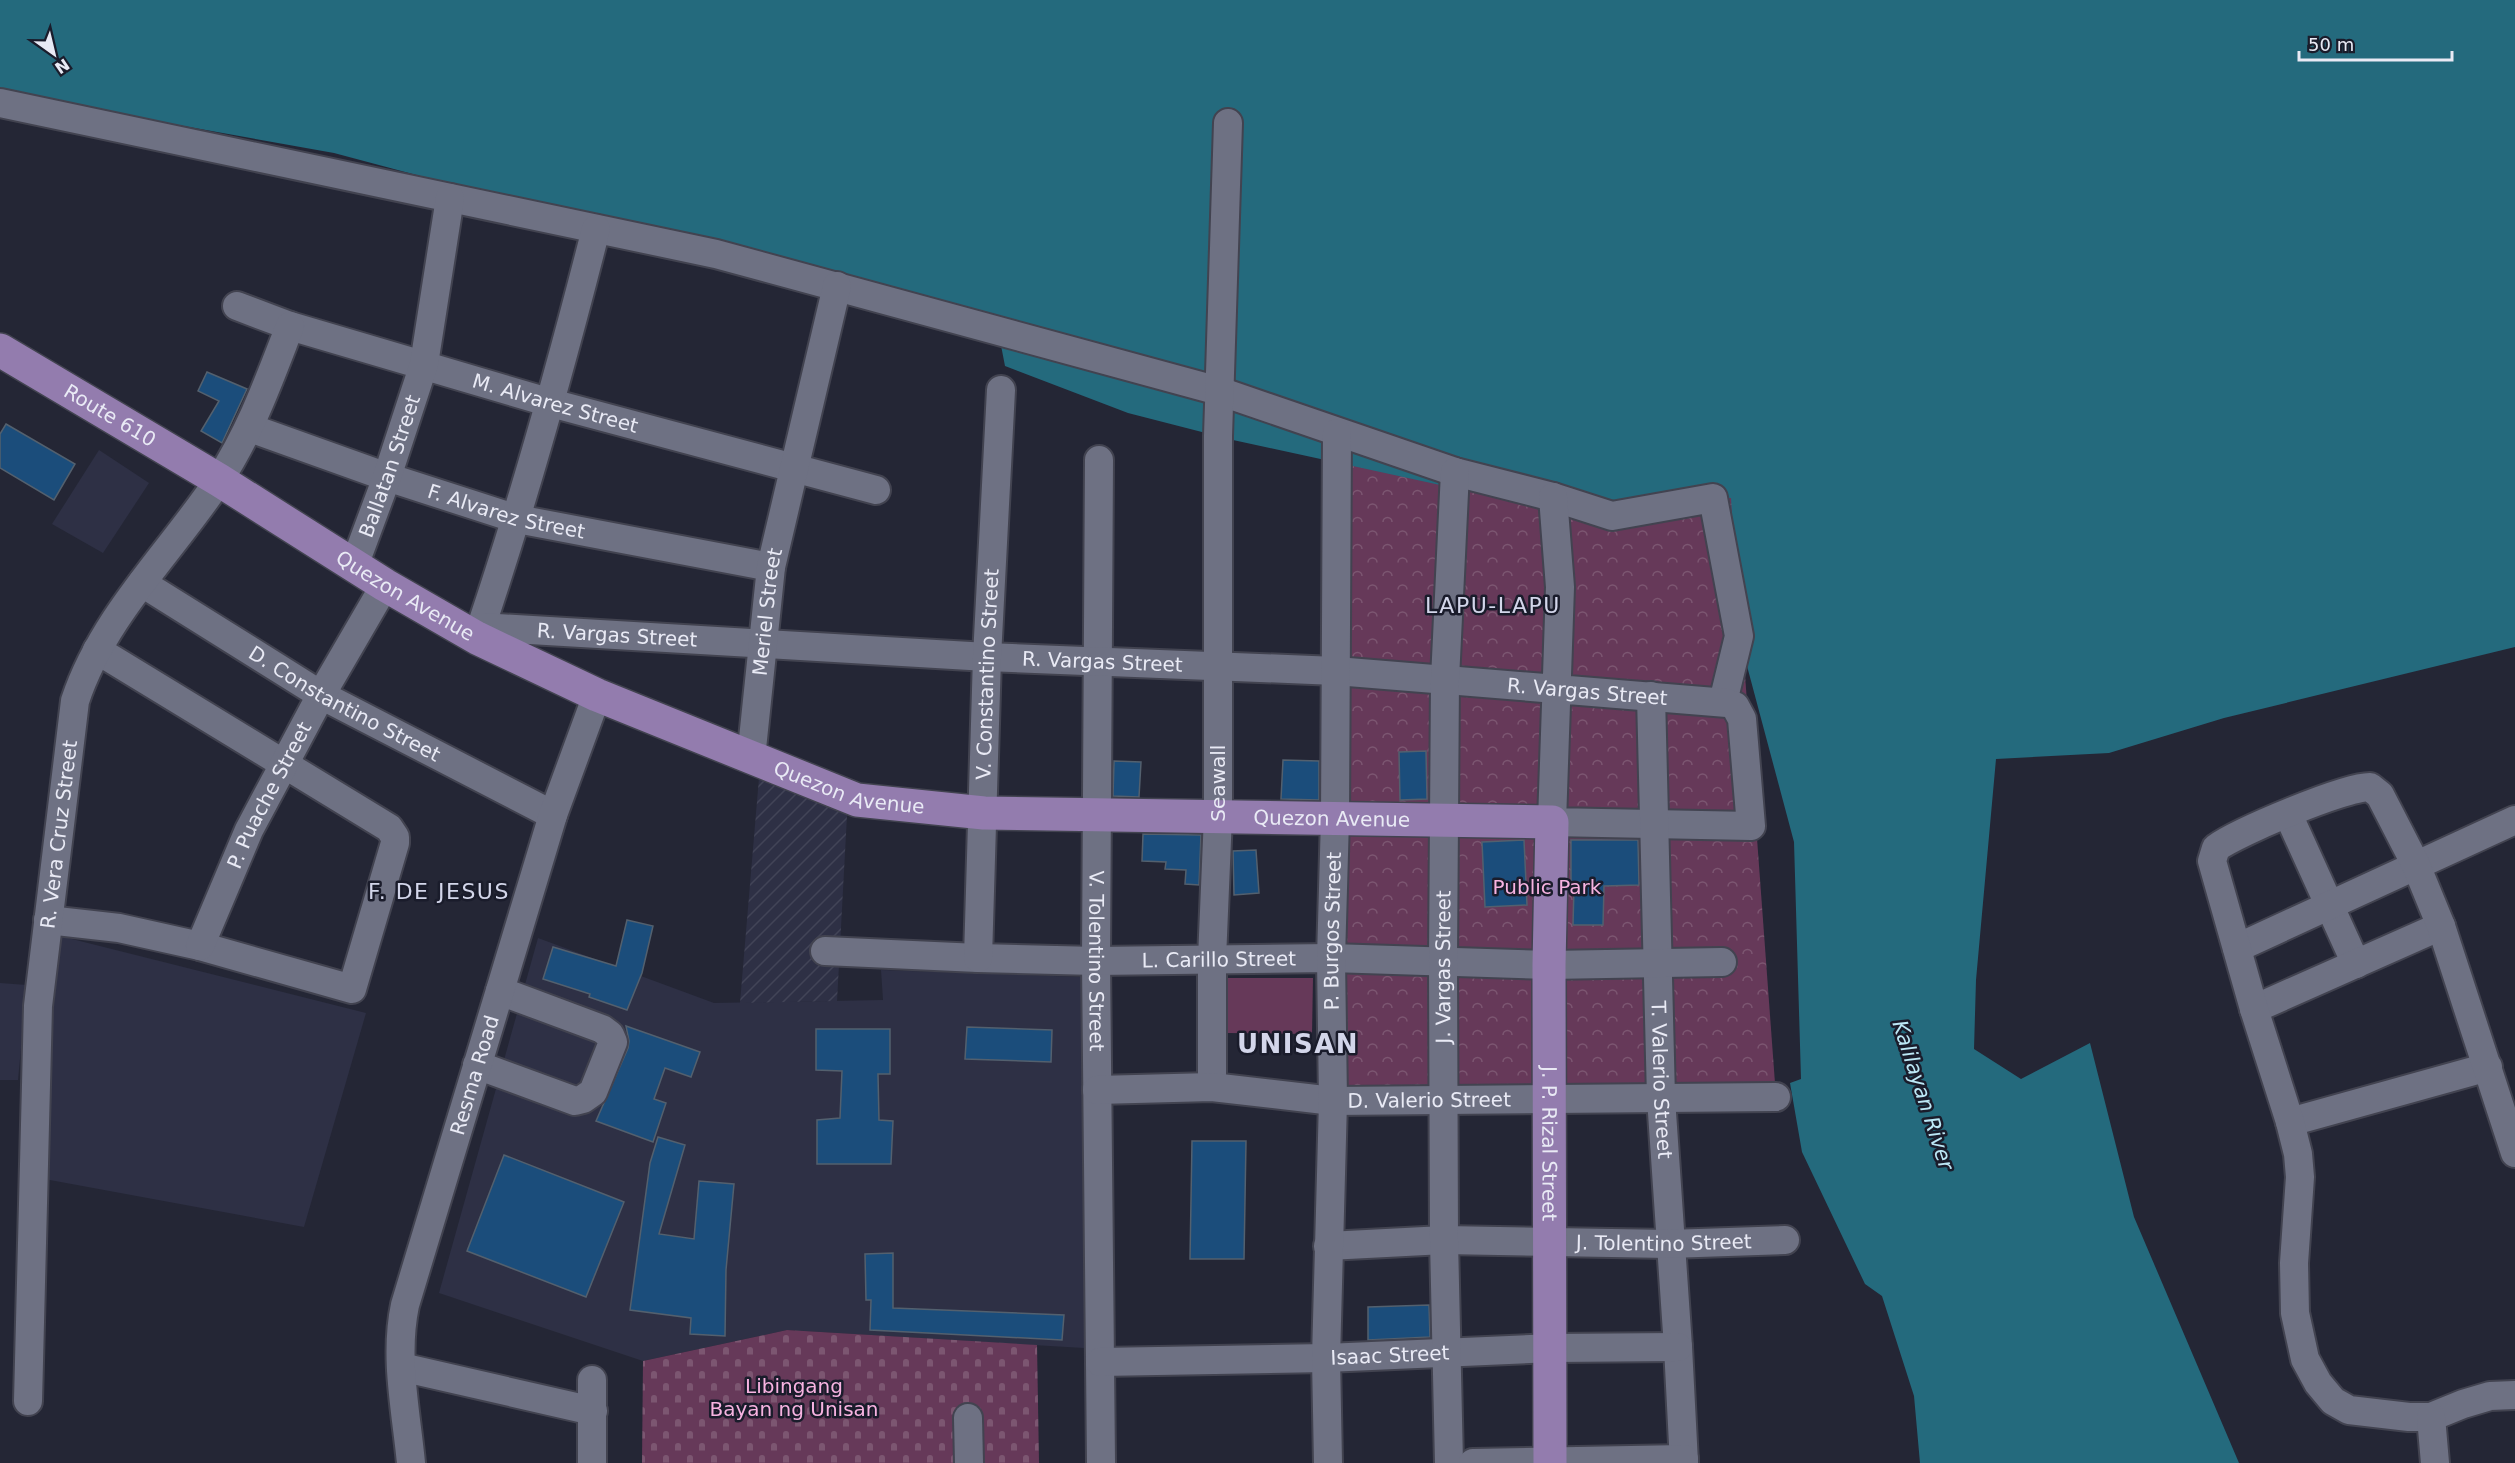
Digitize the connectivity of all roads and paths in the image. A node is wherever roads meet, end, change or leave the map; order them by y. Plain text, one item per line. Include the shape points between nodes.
1 (0, 103) edge
2 (1228, 123) dead end
3 (450, 198) junction
4 (597, 229) junction
5 (837, 286) junction
6 (237, 306) dead end
7 (290, 326) junction
8 (0, 350) edge
9 (424, 364) junction
10 (1001, 390) dead end
11 (1219, 391) junction
12 (551, 403) junction
13 (250, 428) junction
14 (1337, 433) junction
15 (1099, 460) dead end
16 (793, 468) junction
17 (1455, 472) junction
18 (387, 477) junction
19 (219, 480) junction
20 (876, 490) dead end
21 (1553, 497) junction
22 (517, 519) junction
23 (354, 567) junction
24 (771, 567) junction
25 (142, 583) junction
26 (385, 585) junction
27 (479, 633) junction
28 (762, 644) junction
29 (98, 650) junction
30 (987, 657) junction
31 (1099, 663) junction
32 (1218, 666) junction
33 (1336, 671) junction
34 (1445, 679) junction
35 (1558, 689) junction
36 (321, 695) junction
37 (597, 695) junction
38 (1651, 696) junction
39 (1729, 704) junction
40 (751, 758) junction
41 (284, 764) junction
42 (984, 813) junction
43 (1096, 813) junction
44 (2288, 814) junction
45 (553, 815) junction
46 (1218, 816) junction
47 (1335, 819) junction
48 (2515, 820) edge
49 (1446, 822) junction
50 (1552, 822) junction
51 (1654, 824) junction
52 (2416, 865) junction
53 (2329, 908) junction
54 (48, 920) junction
55 (2441, 926) junction
56 (200, 945) junction
57 (2237, 948) junction
58 (825, 951) dead end
59 (978, 958) junction
60 (1330, 958) junction
61 (1212, 959) junction
62 (1096, 961) junction
63 (1443, 961) junction
64 (1722, 962) dead end
65 (1659, 964) junction
66 (2356, 964) junction
67 (1549, 965) junction
68 (500, 991) junction
69 (2254, 1009) junction
70 (477, 1065) junction
71 (2488, 1067) junction
72 (1212, 1087) junction
73 (1096, 1090) junction
74 (1776, 1097) dead end
75 (1660, 1098) junction
76 (1444, 1099) junction
77 (1550, 1100) junction
78 (1333, 1101) junction
79 (2290, 1122) junction
80 (2515, 1153) edge
81 (1785, 1239) dead end
82 (1444, 1240) junction
83 (1549, 1242) junction
84 (1669, 1244) junction
85 (1328, 1246) junction
86 (1678, 1347) junction
87 (1552, 1348) junction
88 (1446, 1352) junction
89 (1326, 1358) junction
90 (1100, 1362) junction
91 (401, 1367) junction
92 (592, 1380) dead end
93 (2515, 1395) edge
94 (28, 1401) dead end
95 (593, 1411) junction
96 (2431, 1417) junction
97 (968, 1418) dead end
98 (1684, 1461) edge
99 (1551, 1462) edge
100 (411, 1463) edge
101 (592, 1463) edge
102 (969, 1463) edge
103 (1101, 1463) edge
104 (1328, 1463) edge
105 (1449, 1463) edge
106 (1473, 1463) edge
107 (2435, 1463) edge

1 - 3 street
2 - 11 street, Seawall
3 - 4 street
3 - 9 street, Ballatan Street
4 - 5 street via 716,254
4 - 12 street
5 - 11 street
5 - 16 street, Meriel Street
6 - 7 street, M. Alvarez Street
7 - 9 street, M. Alvarez Street
7 - 13 street, R. Vera Cruz Street
8 - 19 main road, Route 610
9 - 12 street, M. Alvarez Street
9 - 18 street, Ballatan Street
10 - 30 street, V. Constantino Street
11 - 14 street
11 - 32 street, Seawall
12 - 16 street, M. Alvarez Street
12 - 22 street
13 - 18 street, F. Alvarez Street
13 - 19 street, R. Vera Cruz Street
14 - 17 street
14 - 33 street, P. Burgos Street
15 - 31 street, V. Tolentino Street
16 - 20 street, M. Alvarez Street
16 - 24 street, Meriel Street
17 - 21 street
17 - 34 street, J. Vargas Street
18 - 22 street, F. Alvarez Street
18 - 23 street, Ballatan Street
19 - 23 main road, Quezon Avenue
19 - 25 street, R. Vera Cruz Street
21 - 35 street via 1560,587
21 - 39 street via 1612,516 1713,498 1739,636
22 - 24 street, F. Alvarez Street
22 - 27 street
23 - 26 main road, Quezon Avenue
24 - 28 street, Meriel Street
25 - 29 street, R. Vera Cruz Street
25 - 36 street, D. Constantino Street
26 - 27 main road, Quezon Avenue
26 - 36 street, P. Puache Street
27 - 28 street, R. Vargas Street
27 - 37 main road, Quezon Avenue
28 - 30 street, R. Vargas Street
28 - 40 street, Meriel Street
29 - 41 street
29 - 54 street, R. Vera Cruz Street via 75,701
30 - 31 street, R. Vargas Street
30 - 42 street, V. Constantino Street
31 - 32 street, R. Vargas Street
31 - 43 street, V. Tolentino Street
32 - 33 street, R. Vargas Street
32 - 46 street, Seawall
33 - 34 street, R. Vargas Street
33 - 47 street, P. Burgos Street
34 - 35 street, R. Vargas Street
34 - 49 street, J. Vargas Street
35 - 38 street, R. Vargas Street
35 - 50 street
36 - 41 street, P. Puache Street
36 - 45 street, D. Constantino Street
37 - 40 main road, Quezon Avenue
37 - 45 street, Resma Road
38 - 39 street, R. Vargas Street
38 - 51 street, T. Valerio Street
39 - 51 street via 1742,720 1751,826
40 - 42 main road, Quezon Avenue via 857,800
41 - 56 street, P. Puache Street via 238,854
41 - 56 street via 389,828 395,837 352,988
42 - 43 main road, Quezon Avenue
42 - 59 street, V. Constantino Street
43 - 46 main road, Quezon Avenue
43 - 62 street, V. Tolentino Street
44 - 52 street via 2350,791 2370,788 2380,795
44 - 53 street
44 - 57 street via 2221,844 2212,855
45 - 68 street, Resma Road
46 - 47 main road, Quezon Avenue
46 - 61 street, Seawall
47 - 49 main road, Quezon Avenue
47 - 60 street, P. Burgos Street
48 - 52 street
49 - 50 main road, Quezon Avenue
49 - 63 street, J. Vargas Street
50 - 51 street
50 - 67 main road, J. P. Rizal Street
51 - 65 street, T. Valerio Street
52 - 53 street
52 - 55 street
53 - 57 street
53 - 66 street
54 - 56 street via 119,928
54 - 94 street, R. Vera Cruz Street via 36,1037
55 - 66 street
55 - 71 street
57 - 69 street
58 - 59 street, L. Carillo Street
59 - 62 street, L. Carillo Street
60 - 61 street, L. Carillo Street
60 - 63 street, L. Carillo Street
60 - 78 street, P. Burgos Street
61 - 62 street, L. Carillo Street
61 - 72 street, Seawall
62 - 73 street, V. Tolentino Street
63 - 67 street, L. Carillo Street
63 - 76 street, J. Vargas Street
64 - 65 street, L. Carillo Street
65 - 67 street, L. Carillo Street
65 - 75 street, T. Valerio Street
66 - 69 street
67 - 77 main road, J. P. Rizal Street
68 - 70 street, Resma Road
68 - 70 street via 602,1029 613,1042 593,1092 574,1101
69 - 79 street
70 - 91 street, Resma Road via 405,1305
71 - 79 street
71 - 80 street
72 - 73 street, D. Valerio Street
72 - 78 street, D. Valerio Street
73 - 90 street, V. Tolentino Street
74 - 75 street, D. Valerio Street
75 - 77 street, D. Valerio Street
75 - 84 street, T. Valerio Street
76 - 77 street, D. Valerio Street
76 - 78 street, D. Valerio Street
76 - 82 street, J. Vargas Street
77 - 83 main road, J. P. Rizal Street
78 - 85 street, P. Burgos Street
79 - 96 street via 2300,1165 2295,1303 2305,1359 2333,1401 2349,1410
81 - 84 street, J. Tolentino Street
82 - 83 street, J. Tolentino Street
82 - 85 street, J. Tolentino Street
82 - 88 street, J. Vargas Street
83 - 84 street, J. Tolentino Street
83 - 87 main road, J. P. Rizal Street
84 - 86 street, T. Valerio Street
85 - 89 street, P. Burgos Street
86 - 87 street, Isaac Street
86 - 98 street, T. Valerio Street
87 - 88 street, Isaac Street
87 - 99 main road, J. P. Rizal Street
88 - 89 street, Isaac Street
88 - 105 street, J. Vargas Street
89 - 90 street, Isaac Street
89 - 104 street, P. Burgos Street
90 - 103 street, V. Tolentino Street
91 - 95 street
91 - 100 street, Resma Road
92 - 95 street
93 - 96 street via 2475,1400
95 - 101 street
96 - 107 street
97 - 102 street
98 - 99 street
99 - 106 street

